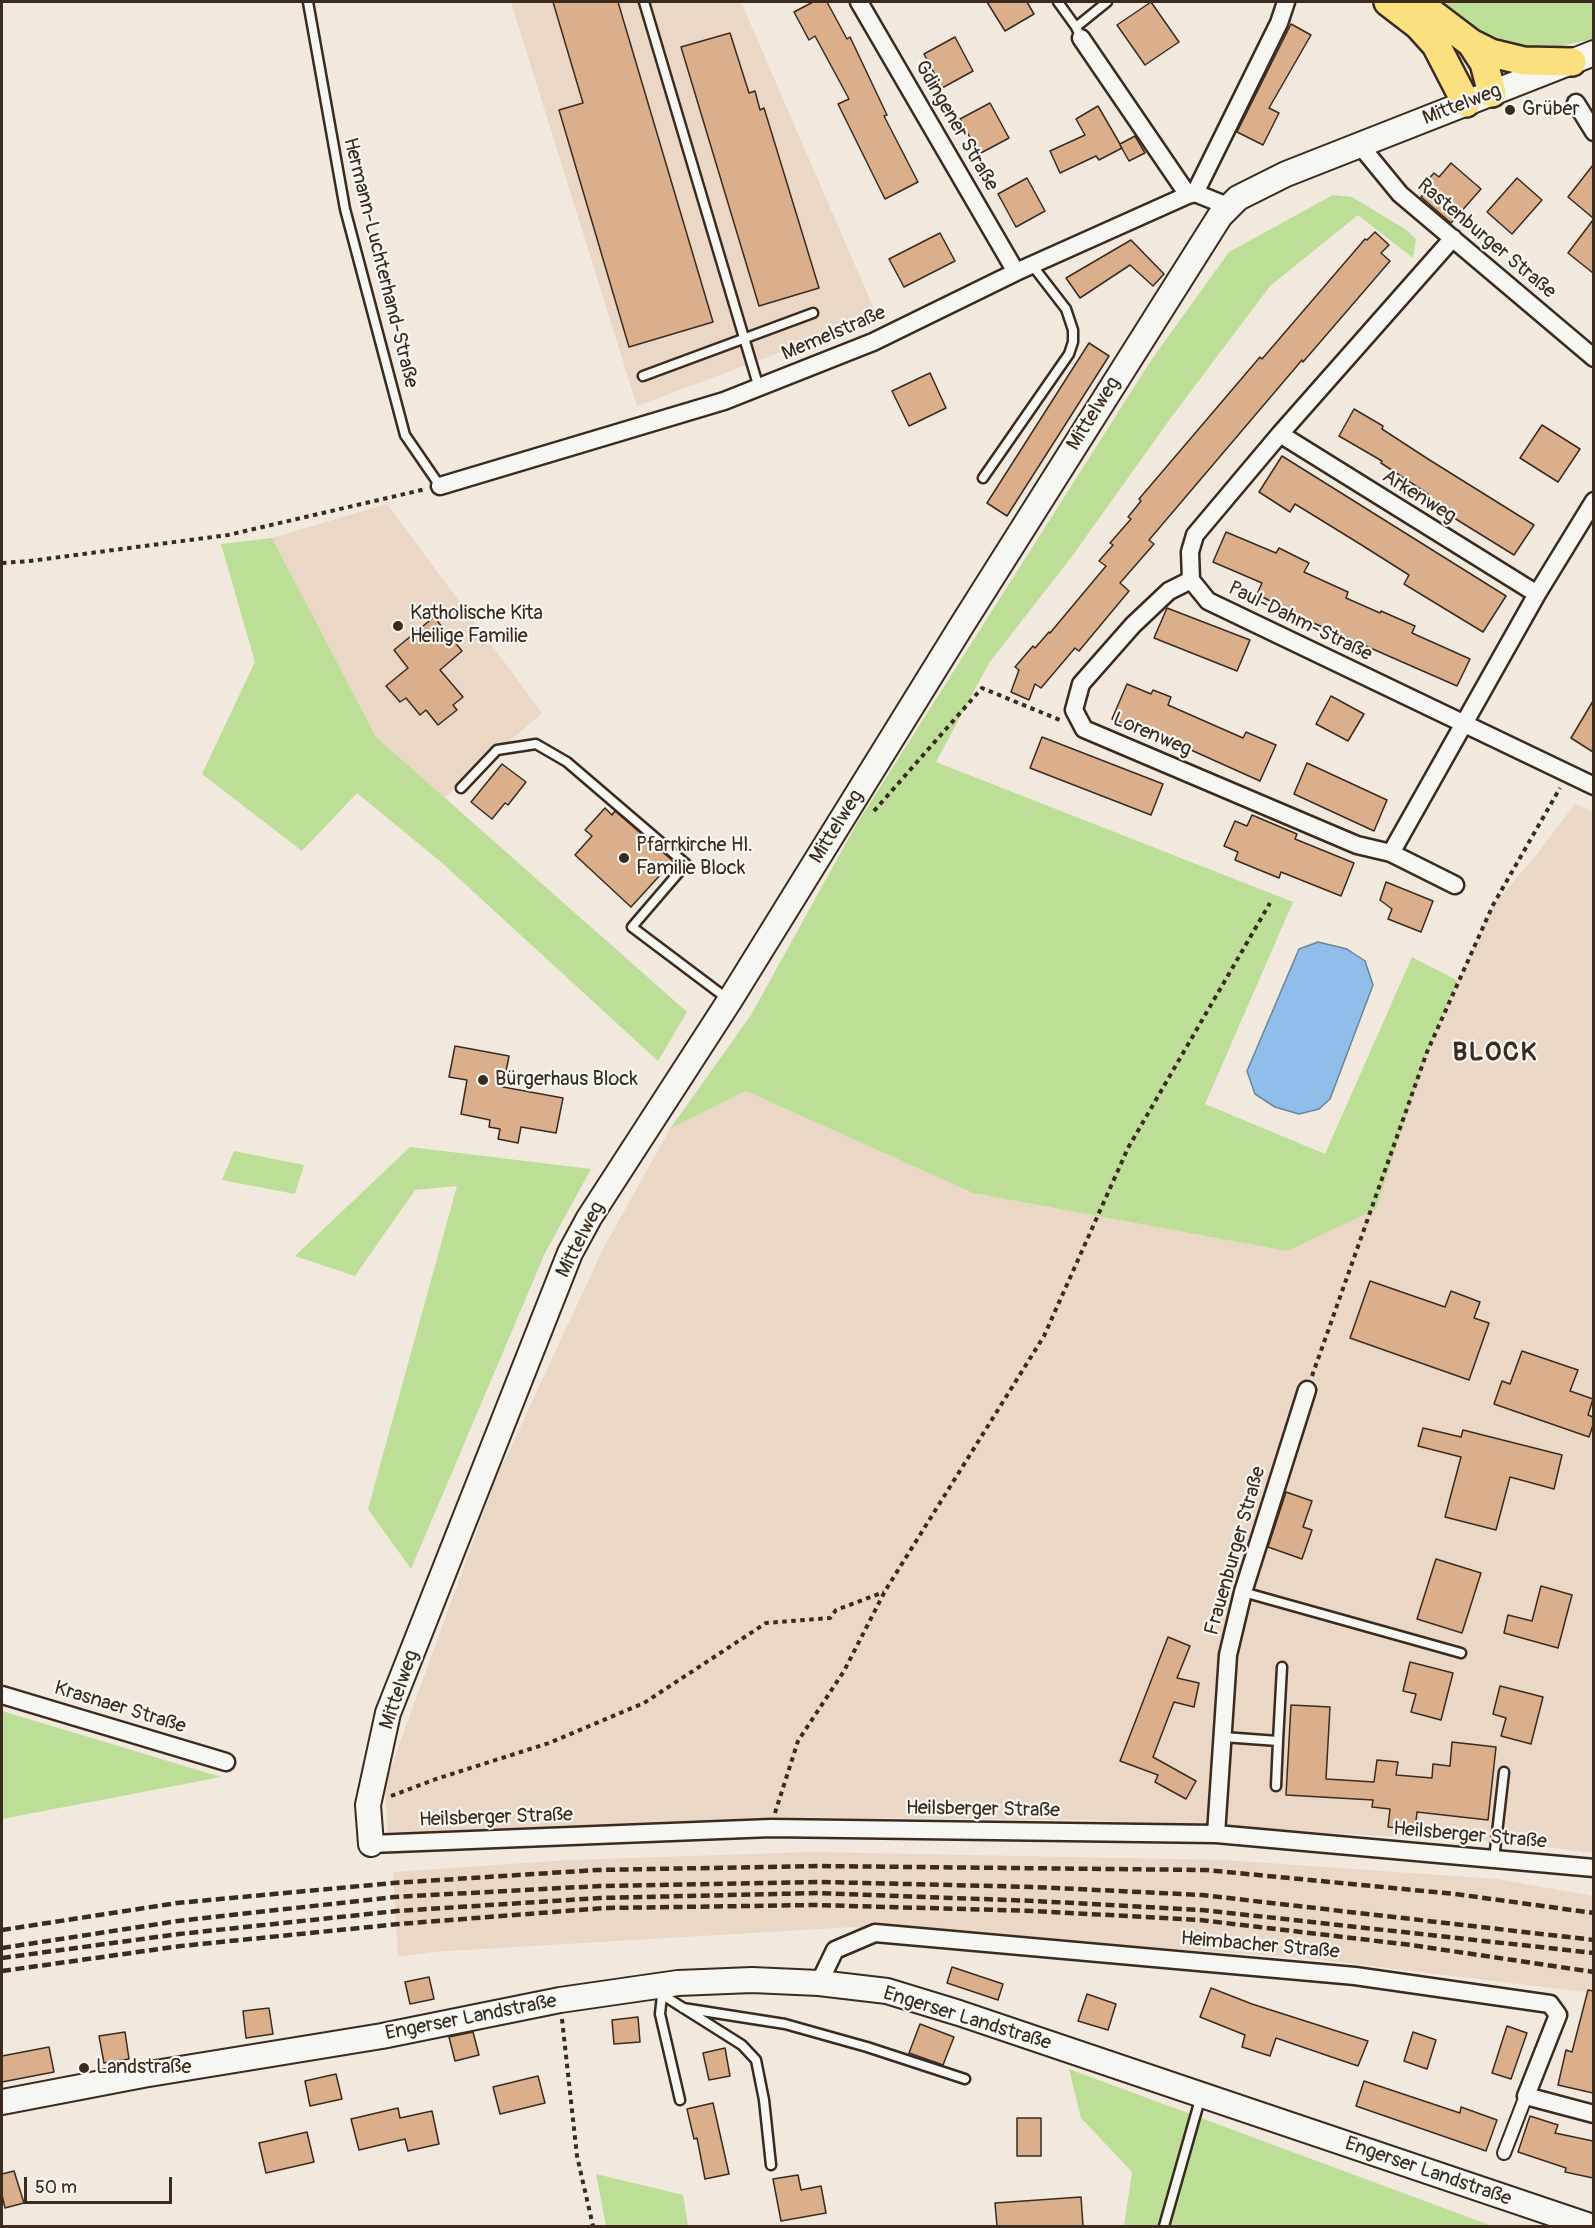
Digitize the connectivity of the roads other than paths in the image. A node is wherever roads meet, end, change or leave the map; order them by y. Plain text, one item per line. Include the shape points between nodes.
1 (308, 2) edge
2 (644, 2) edge
3 (859, 2) edge
4 (1058, 2) edge
5 (1107, 2) edge
6 (1286, 2) edge
7 (1388, 2) edge
8 (1417, 2) edge
9 (1079, 32) junction
10 (1471, 43) junction
11 (1583, 58) edge
12 (1492, 93) junction
13 (1466, 103) junction
14 (1576, 103) dead end
15 (1593, 132) edge
16 (1359, 144) junction
17 (1191, 194) junction
18 (1227, 209) junction
19 (1453, 238) junction
20 (1032, 265) junction
21 (1016, 272) junction
22 (813, 313) dead end
23 (744, 339) junction
24 (1593, 357) edge
25 (643, 376) dead end
26 (759, 388) junction
27 (1280, 434) junction
28 (983, 478) dead end
29 (440, 486) joint
30 (1593, 501) edge
31 (1191, 580) junction
32 (1537, 594) junction
33 (1463, 724) junction
34 (1593, 786) edge
35 (461, 788) dead end
36 (1391, 853) junction
37 (1455, 885) dead end
38 (730, 1000) junction
39 (1307, 1390) road end
40 (1243, 1592) junction
41 (1461, 1653) dead end
42 (1282, 1667) dead end
43 (2, 1695) edge
44 (1223, 1737) junction
45 (1278, 1741) junction
46 (226, 1762) dead end
47 (1504, 1772) dead end
48 (1276, 1786) dead end
49 (1216, 1834) junction
50 (371, 1844) joint
51 (1494, 1859) junction
52 (1593, 1868) edge
53 (819, 1983) junction
54 (656, 1991) junction
55 (683, 2008) junction
56 (965, 2079) dead end
57 (1201, 2095) junction
58 (1526, 2096) junction
59 (680, 2100) dead end
60 (2, 2102) edge
61 (1593, 2114) edge
62 (1504, 2153) dead end
63 (771, 2165) dead end
64 (1164, 2226) edge
65 (1590, 2226) edge

1 - 29 lane, Hermann-Luchterhand-Straße via 345,209 405,435
2 - 23 lane
3 - 21 street, Gdingener Straße
4 - 9 lane
5 - 9 lane
6 - 17 street via 1279,23
7 - 13 highway via 1436,45
8 - 10 highway
9 - 17 street
10 - 11 highway via 1510,59 1538,62
10 - 12 highway via 1484,63
11 - 12 main road, Mittelweg
12 - 13 main road, Mittelweg
13 - 16 main road, Mittelweg
14 - 15 street
16 - 18 main road, Mittelweg via 1286,174 1238,198
16 - 19 street, Rastenburger Straße via 1400,194
17 - 18 street
17 - 20 street, Memelstraße
18 - 38 main road, Mittelweg via 1166,299
19 - 24 street, Rastenburger Straße
19 - 27 street
20 - 21 street, Memelstraße
20 - 28 lane via 1066,309 1073,342 1069,354
21 - 26 street, Memelstraße via 873,342
22 - 23 lane
23 - 25 lane
23 - 26 lane
26 - 29 street, Memelstraße
27 - 31 street via 1195,535 1190,552
27 - 32 street, Arkenweg
30 - 32 street
31 - 33 street, Paul-Dahm-Straße via 1208,601
31 - 36 street, Lorenweg via 1169,591 1133,625 1081,684 1074,710 1084,729 1357,845
32 - 33 street
33 - 34 street, Paul-Dahm-Straße
33 - 36 street
35 - 38 lane via 496,750 536,744 567,762 686,864 632,927
36 - 37 street, Lorenweg
38 - 50 main road, Mittelweg via 570,1253 388,1713 368,1805
39 - 40 street, Frauenburger Straße
40 - 41 lane
40 - 44 street, Frauenburger Straße via 1228,1655
42 - 45 lane
43 - 46 street, Krasnaer Straße
44 - 45 lane
44 - 49 street, Frauenburger Straße
45 - 48 lane
47 - 51 lane
49 - 50 street, Heilsberger Straße via 771,1828
49 - 51 street, Heilsberger Straße
51 - 52 street, Heilsberger Straße
53 - 54 main road, Engerser Landstraße via 678,1983
53 - 57 main road, Engerser Landstraße via 886,1991
53 - 58 street, Heimbacher Straße via 835,1950 875,1933 1355,1976 1550,2004 1558,2015
54 - 55 lane
54 - 59 lane
54 - 60 main road, Engerser Landstraße via 560,2000 382,2036
55 - 56 lane via 785,2024
55 - 63 lane via 742,2045 756,2060
57 - 64 lane
57 - 65 main road, Engerser Landstraße
58 - 61 street
58 - 62 street

